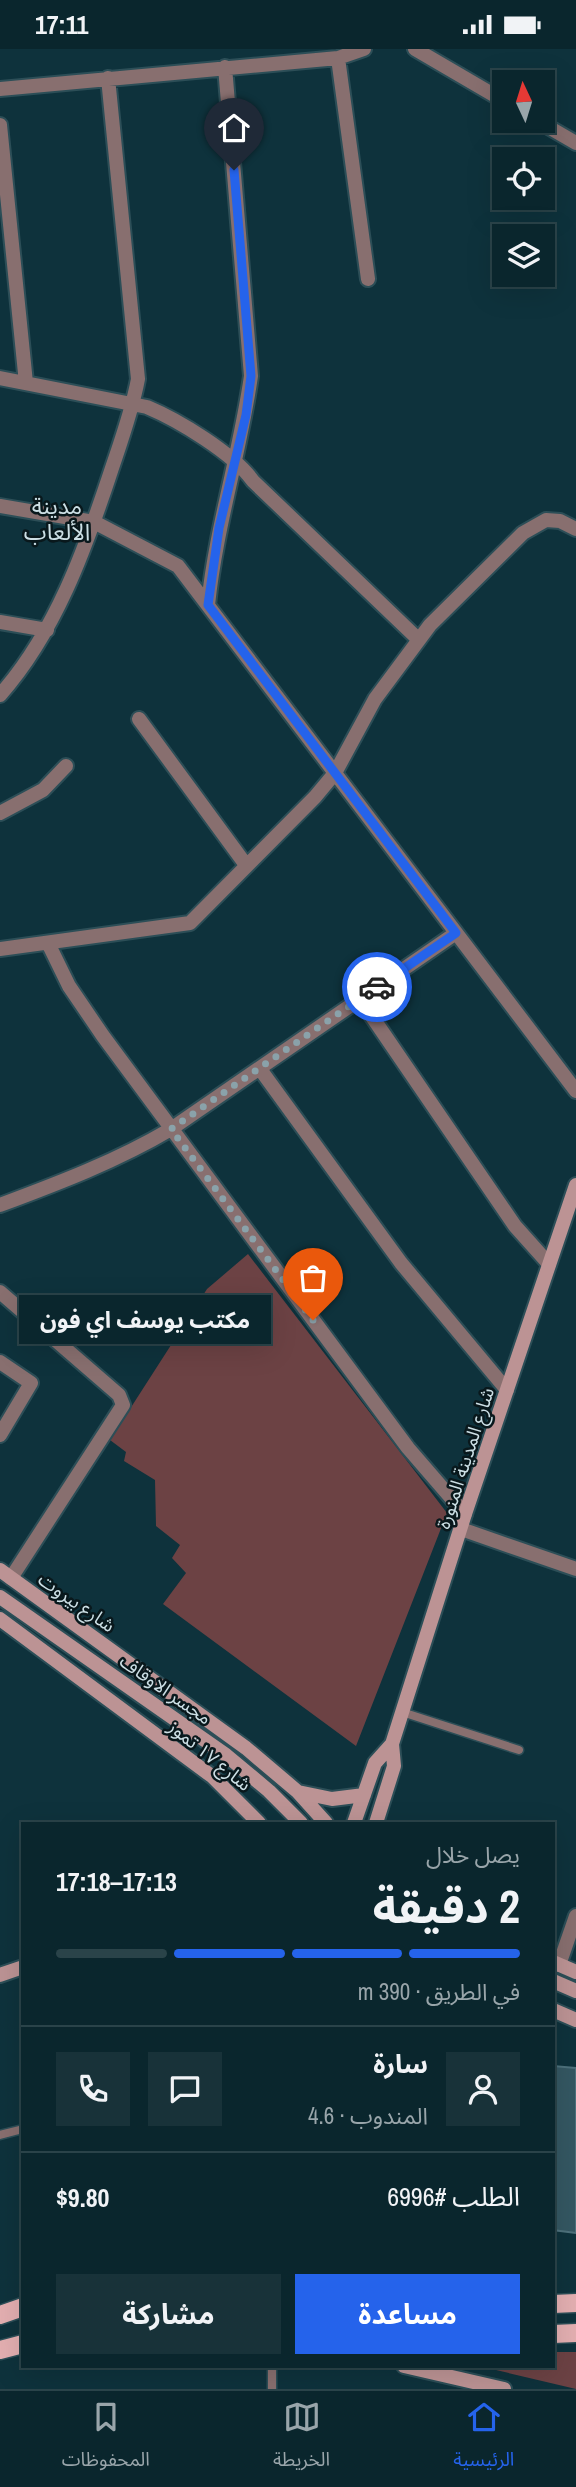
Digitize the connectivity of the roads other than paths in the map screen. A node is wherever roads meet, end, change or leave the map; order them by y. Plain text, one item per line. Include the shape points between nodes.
1 (364, 49) edge
2 (415, 49) edge
3 (338, 58) junction
4 (225, 67) junction
5 (108, 78) junction
6 (0, 89) edge
7 (492, 94) edge
8 (0, 125) edge
9 (555, 131) edge
10 (576, 143) edge
11 (368, 279) dead end
12 (0, 378) edge
13 (26, 383) junction
14 (133, 404) junction
15 (233, 460) junction
16 (0, 506) edge
17 (94, 522) junction
18 (576, 529) edge
19 (208, 605) junction
20 (0, 622) edge
21 (47, 630) junction
22 (419, 641) junction
23 (0, 695) edge
24 (139, 719) dead end
25 (66, 766) dead end
26 (335, 773) junction
27 (0, 813) edge
28 (246, 866) junction
29 (456, 933) junction
30 (48, 943) junction
31 (0, 949) edge
32 (360, 999) junction
33 (260, 1069) junction
34 (576, 1091) edge
35 (171, 1129) junction
36 (576, 1185) edge
37 (0, 1205) edge
38 (550, 1264) junction
39 (0, 1292) edge
40 (0, 1362) edge
41 (507, 1390) junction
42 (0, 1435) edge
43 (465, 1514) junction
44 (461, 1529) junction
45 (576, 1569) edge
46 (5, 1574) edge
47 (0, 1597) edge
48 (0, 1619) edge
49 (402, 1712) junction
50 (392, 1744) junction
51 (519, 1750) dead end
52 (298, 1792) junction
53 (364, 1795) junction
54 (258, 1822) edge
55 (300, 1822) edge
56 (325, 1822) edge
57 (354, 1822) edge
58 (376, 1822) edge
59 (576, 1916) edge
60 (556, 1963) edge
61 (21, 1967) edge
62 (576, 1972) edge
63 (0, 1975) edge
64 (555, 1982) edge
65 (576, 1991) edge
66 (555, 2011) edge
67 (576, 2020) edge
68 (21, 2130) edge
69 (0, 2135) edge
70 (576, 2303) edge
71 (555, 2304) edge
72 (21, 2308) edge
73 (0, 2315) edge
74 (576, 2333) edge
75 (555, 2334) edge
76 (21, 2345) edge
77 (0, 2350) edge
78 (272, 2368) edge
79 (413, 2368) edge
80 (272, 2389) edge
81 (504, 2389) edge

1 - 3 street
2 - 7 street
3 - 4 street
3 - 11 street
4 - 5 street
4 - 15 street via 251,376
5 - 6 street
5 - 14 street via 138,379
8 - 13 street
9 - 10 street
12 - 13 street
13 - 14 street
14 - 15 street via 167,415
14 - 17 street
15 - 19 street
15 - 22 street
16 - 17 street
17 - 19 street via 178,566
17 - 21 street
18 - 22 street via 545,520 523,533
19 - 26 street
20 - 21 street
21 - 23 street
22 - 26 street via 375,699
24 - 28 street
25 - 27 street via 43,790
26 - 28 street
26 - 29 street
28 - 30 street via 190,923
29 - 32 street
29 - 34 street
30 - 31 street
30 - 35 street via 69,986
32 - 33 street
32 - 38 street via 515,1227
33 - 35 street
33 - 41 street via 401,1263
35 - 37 street via 132,1151
35 - 43 street via 408,1448
36 - 38 street, شارع المدينة المنورة
38 - 41 street, شارع المدينة المنورة
39 - 46 street via 119,1395 123,1405
40 - 42 street via 31,1383
41 - 43 street, شارع المدينة المنورة
43 - 44 street, شارع المدينة المنورة
44 - 45 street
44 - 49 street, شارع المدينة المنورة
46 - 52 street, شارع بيروت via 206,1717
47 - 55 street, مجسر الاوقاف via 226,1755
48 - 54 street, شارع ١٧ تموز via 213,1777
49 - 50 street, شارع المدينة المنورة
49 - 51 lane
50 - 53 street via 377,1760
50 - 58 street via 394,1766
52 - 53 street via 332,1799
52 - 56 street, شارع بيروت
53 - 57 street
59 - 60 street
60 - 62 street
61 - 63 street
64 - 65 street
66 - 67 street
68 - 69 lane
70 - 71 main road
72 - 73 main road
74 - 75 main road
76 - 77 main road
78 - 80 lane
79 - 81 street

